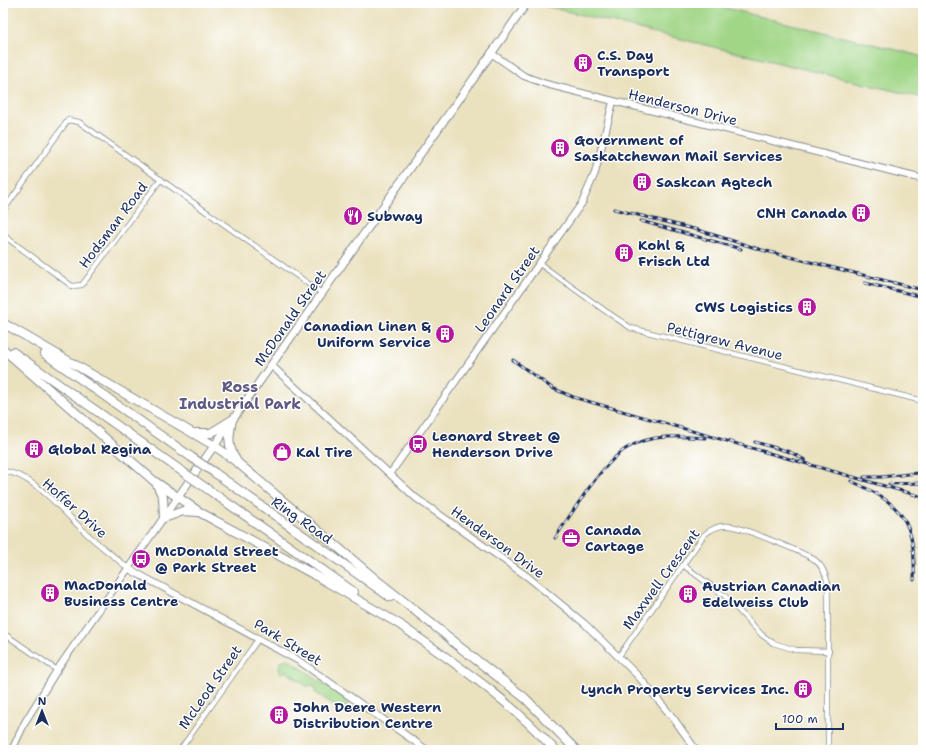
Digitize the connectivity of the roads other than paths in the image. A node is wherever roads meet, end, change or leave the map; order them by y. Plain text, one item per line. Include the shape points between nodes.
1 (527, 3) edge
2 (492, 53) junction
3 (613, 102) junction
4 (160, 179) junction
5 (923, 179) edge
6 (3, 211) edge
7 (3, 235) edge
8 (540, 264) junction
9 (323, 294) junction
10 (3, 324) edge
11 (3, 344) edge
12 (3, 349) edge
13 (272, 366) junction
14 (923, 401) edge
15 (232, 420) junction
16 (192, 432) junction
17 (215, 446) junction
18 (238, 463) junction
19 (3, 471) edge
20 (390, 474) junction
21 (154, 481) junction
22 (178, 497) junction
23 (201, 512) junction
24 (164, 518) junction
25 (683, 565) junction
26 (129, 569) junction
27 (401, 625) junction
28 (3, 634) edge
29 (259, 638) junction
30 (456, 644) junction
31 (829, 650) junction
32 (619, 656) junction
33 (57, 670) junction
34 (12, 750) edge
35 (180, 750) edge
36 (427, 750) edge
37 (555, 750) edge
38 (576, 750) edge
39 (696, 750) edge
40 (828, 750) edge

1 - 2 main road, McDonald Street
2 - 3 street, Henderson Drive via 524,76
2 - 9 main road, McDonald Street
3 - 5 street, Henderson Drive
3 - 8 street, Leonard Street via 589,189
4 - 6 street, Hodsman Road via 79,122 68,120
4 - 7 street, Hodsman Road via 82,285 72,286
4 - 9 street, Hodsman Road
8 - 14 street, Pettigrew Avenue via 631,328
8 - 20 street, Leonard Street
9 - 13 main road, McDonald Street
10 - 16 highway
10 - 30 highway, Ring Road, bridge
11 - 27 highway, Ring Road, bridge
12 - 21 highway
13 - 15 main road, McDonald Street
13 - 20 street, Henderson Drive
15 - 16 highway via 212,433
15 - 17 main road, McDonald Street
15 - 18 highway via 230,448
16 - 17 highway
17 - 18 highway
17 - 22 main road, McDonald Street
18 - 30 highway
19 - 26 street, Hoffer Drive via 27,479
20 - 32 street, Henderson Drive via 416,498 528,577
21 - 22 highway
21 - 24 highway via 163,497
22 - 23 highway
22 - 24 street, McDonald Street
23 - 24 highway via 183,512
23 - 27 highway
24 - 26 street, McDonald Street
25 - 31 street via 725,596 773,643 796,650
25 - 31 street, Maxwell Crescent via 704,535 712,529 725,526 734,526 814,559 824,570 828,584
25 - 32 street, Maxwell Crescent
26 - 29 street, Park Street
26 - 33 street, McDonald Street
27 - 37 highway, Ring Road via 466,669 518,713
28 - 33 street
29 - 35 street, McLeod Street
29 - 36 street, Park Street via 299,661
30 - 38 highway, Ring Road via 525,698
31 - 40 street, Maxwell Crescent
32 - 39 street, Henderson Drive via 674,719
33 - 34 street, McDonald Street via 25,722

